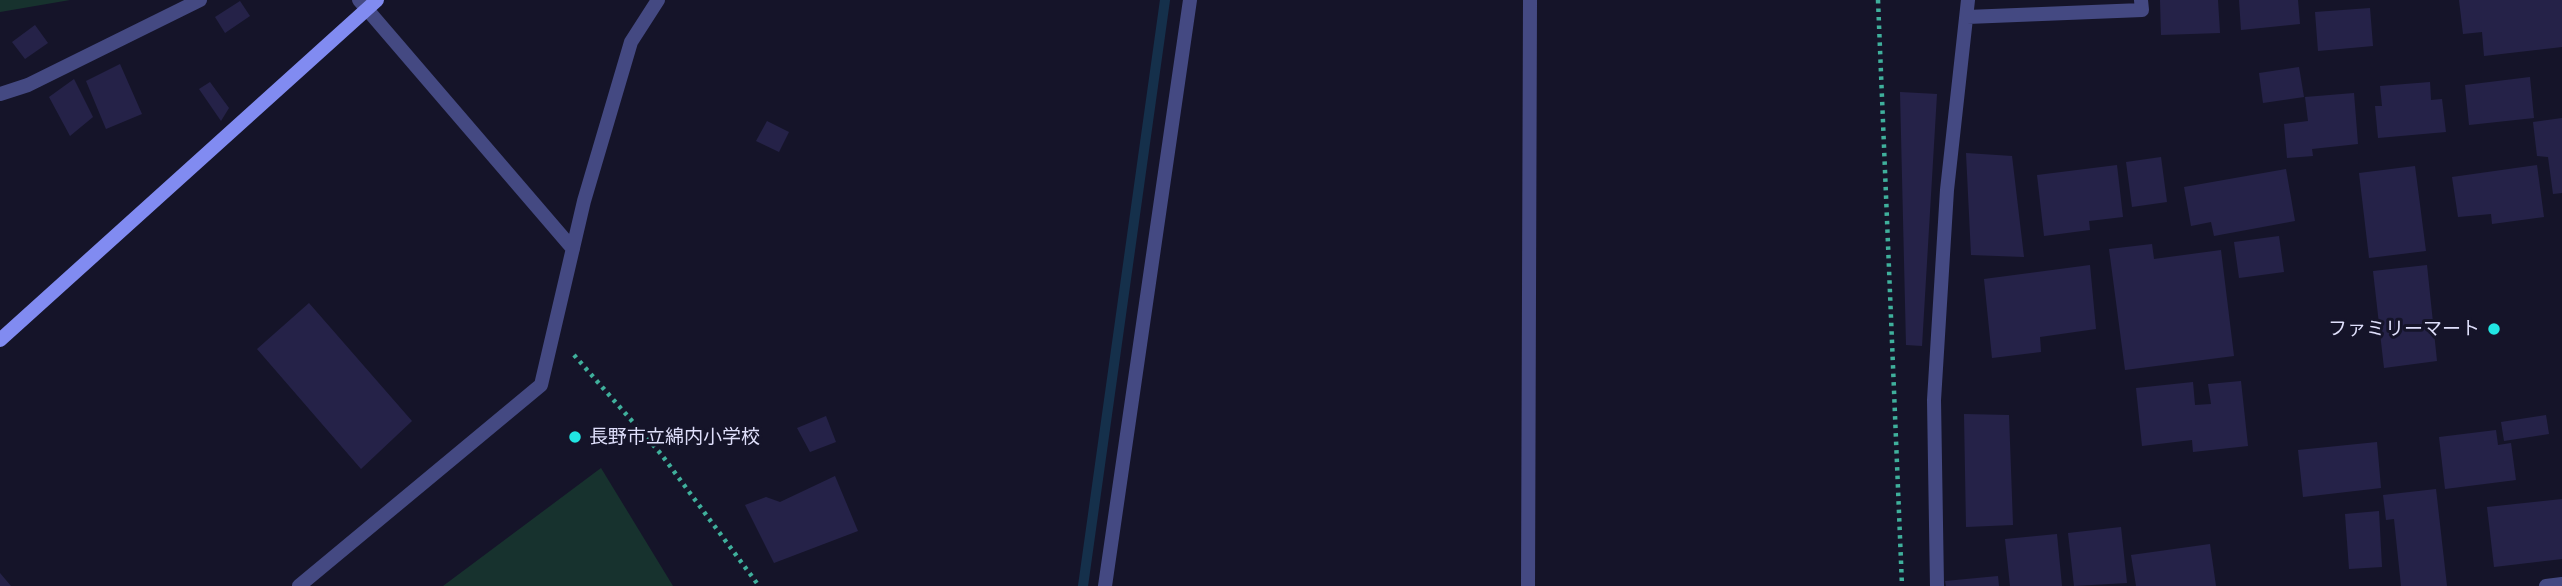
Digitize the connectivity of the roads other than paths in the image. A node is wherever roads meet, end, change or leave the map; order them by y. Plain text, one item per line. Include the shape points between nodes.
1 (200, 0) edge
2 (658, 0) edge
3 (1190, 0) edge
4 (1530, 0) edge
5 (1968, 0) edge
6 (2141, 0) edge
7 (368, 3) edge
8 (1967, 17) junction
9 (0, 94) edge
10 (573, 248) junction
11 (0, 340) edge
12 (2562, 584) edge
13 (299, 586) edge
14 (1105, 586) edge
15 (1528, 586) edge
16 (1937, 586) edge
17 (2546, 586) edge

1 - 9 street via 28,85
2 - 10 street via 631,42
3 - 14 street
4 - 15 street
5 - 8 street
6 - 8 street via 2142,10
7 - 10 street
7 - 11 street
8 - 16 street via 1947,190 1934,400
10 - 13 street via 541,385
12 - 17 street

